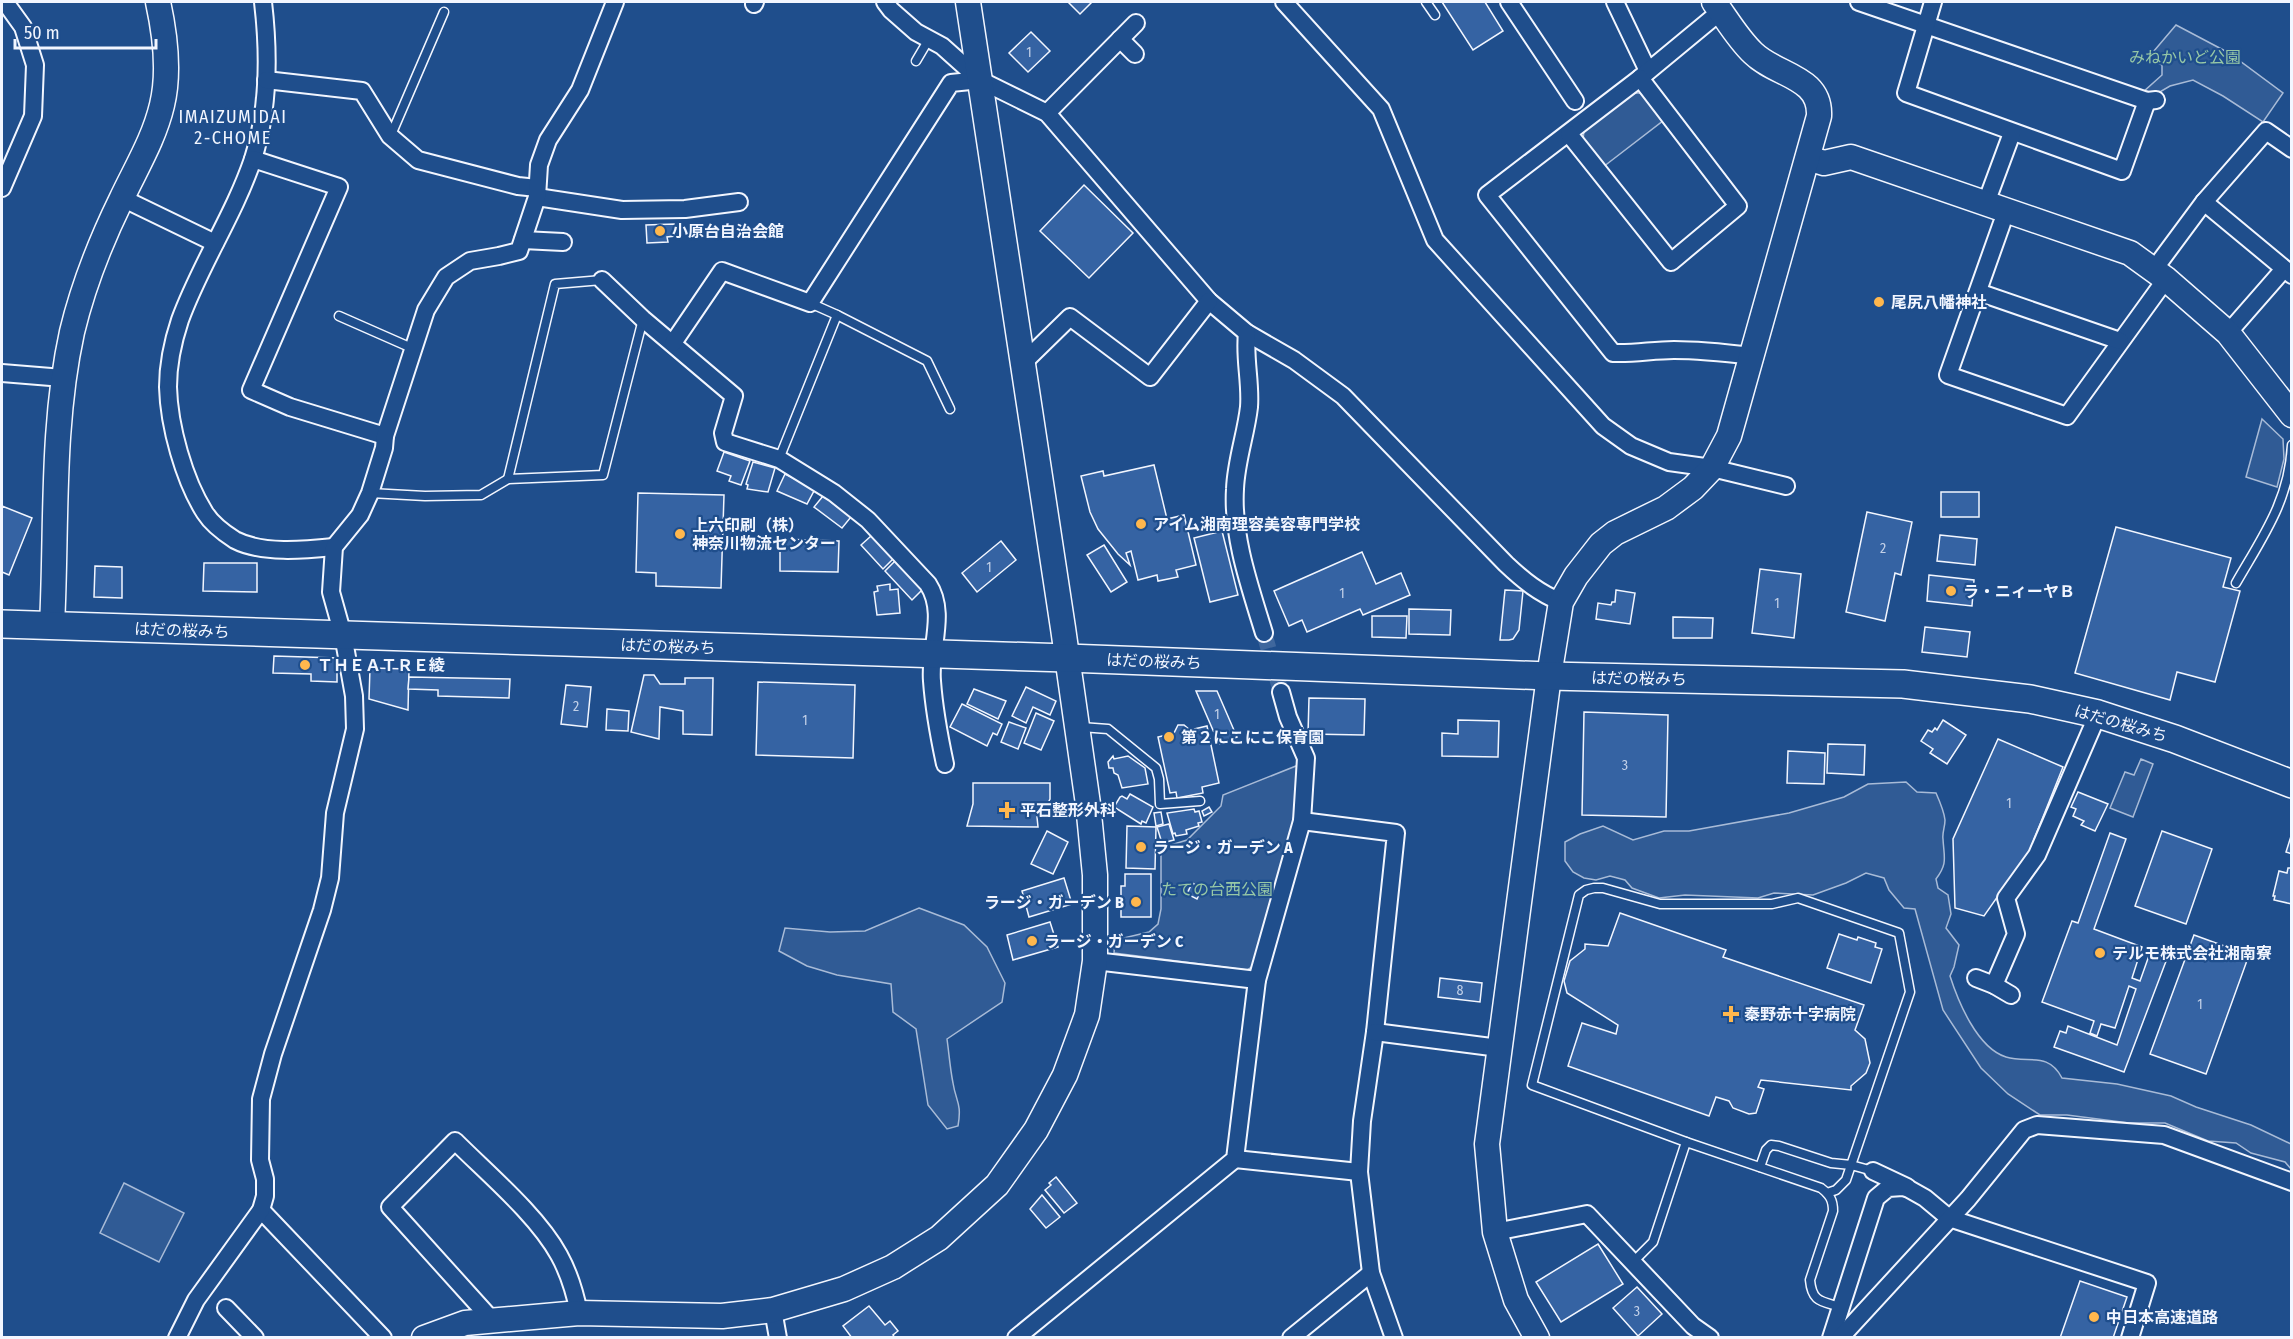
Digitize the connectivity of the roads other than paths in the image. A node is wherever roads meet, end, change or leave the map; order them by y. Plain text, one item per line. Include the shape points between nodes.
1 (5, 2) edge
2 (158, 2) edge
3 (266, 2) edge
4 (615, 2) edge
5 (885, 2) edge
6 (968, 2) edge
7 (1284, 2) edge
8 (1426, 2) edge
9 (1509, 2) edge
10 (1615, 2) edge
11 (1859, 2) edge
12 (1933, 2) edge
13 (1717, 6) edge
14 (444, 12) dead end
15 (1435, 15) dead end
16 (1136, 23) dead end
17 (1928, 25) junction
18 (929, 39) junction
19 (1120, 39) junction
20 (1135, 54) dead end
21 (916, 61) dead end
22 (1644, 74) junction
23 (266, 80) junction
24 (980, 80) junction
25 (1575, 101) dead end
26 (1047, 113) junction
27 (2012, 133) junction
28 (1569, 134) junction
29 (390, 136) junction
30 (2292, 149) edge
31 (1808, 158) junction
32 (253, 159) junction
33 (7, 161) edge
34 (2, 189) edge
35 (537, 192) junction
36 (122, 198) junction
37 (740, 202) dead end
38 (2204, 202) junction
39 (1986, 204) junction
40 (2002, 223) dead end
41 (523, 240) junction
42 (563, 242) dead end
43 (215, 243) junction
44 (2164, 270) junction
45 (2288, 272) edge
46 (602, 280) joint
47 (1978, 292) junction
48 (1209, 301) junction
49 (810, 303) junction
50 (837, 315) junction
51 (339, 316) dead end
52 (643, 319) junction
53 (1247, 333) junction
54 (2228, 333) junction
55 (2120, 341) junction
56 (673, 343) junction
57 (414, 349) junction
58 (1753, 356) junction
59 (1024, 362) junction
60 (2, 373) edge
61 (63, 378) junction
62 (950, 409) dead end
63 (2292, 415) edge
64 (385, 436) junction
65 (2292, 445) edge
66 (779, 459) junction
67 (1712, 468) junction
68 (508, 479) junction
69 (1786, 486) dead end
70 (370, 493) junction
71 (334, 547) junction
72 (2236, 583) dead end
73 (1562, 602) junction
74 (2, 624) edge
75 (52, 626) junction
76 (1264, 633) tunnel mouth
77 (343, 635) junction
78 (933, 654) junction
79 (1067, 658) junction
80 (1549, 676) junction
81 (1281, 692) tunnel mouth
82 (2098, 714) junction
83 (1077, 726) junction
84 (945, 764) dead end
85 (2292, 784) edge
86 (1200, 801) dead end
87 (1302, 821) junction
88 (1095, 961) junction
89 (1976, 978) dead end
90 (1257, 980) junction
91 (1994, 985) junction
92 (2011, 995) dead end
93 (1375, 1032) junction
94 (1499, 1048) junction
95 (1686, 1142) junction
96 (1235, 1159) junction
97 (1851, 1165) junction
98 (1760, 1167) junction
99 (1873, 1171) joint
100 (1359, 1172) junction
101 (2292, 1182) edge
102 (1916, 1192) junction
103 (1827, 1193) junction
104 (261, 1210) junction
105 (1950, 1218) junction
106 (1495, 1232) junction
107 (1632, 1263) junction
108 (1371, 1273) junction
109 (1840, 1307) junction
110 (226, 1308) dead end
111 (773, 1310) junction
112 (579, 1313) junction
113 (492, 1320) junction
114 (177, 1338) edge
115 (255, 1338) edge
116 (383, 1338) edge
117 (424, 1338) edge
118 (778, 1338) edge
119 (1016, 1338) edge
120 (1291, 1338) edge
121 (1394, 1338) edge
122 (1537, 1338) edge
123 (1710, 1338) edge
124 (1831, 1338) edge
125 (1840, 1338) edge
126 (2130, 1338) edge

1 - 33 street via 23,27 35,64 33,116
2 - 36 street via 166,64 163,103 150,142
3 - 23 street
4 - 35 street via 580,90 548,140 539,165
5 - 18 street via 916,32
6 - 24 street
7 - 67 street via 1382,109 1435,240 1603,426 1631,446 1669,462
8 - 15 lane
9 - 25 street
10 - 22 street
11 - 17 street
12 - 17 street
13 - 22 street
13 - 31 street via 1752,52 1764,63 1796,77 1817,100 1819,116
14 - 29 lane
16 - 19 street
17 - 27 street via 1906,93
17 - 27 street via 2152,100 2122,171
18 - 21 lane
18 - 24 street
19 - 20 street
19 - 26 street
22 - 28 street
22 - 28 street via 1738,206 1671,262
23 - 29 street via 362,91
23 - 32 street
24 - 26 street
24 - 49 street via 951,83
24 - 59 street
26 - 48 street
27 - 39 street
28 - 58 street via 1487,195 1613,353 1719,351
29 - 35 street via 418,160
30 - 38 street via 2266,131
31 - 39 street via 1824,163 1851,157
31 - 58 street
32 - 43 street
32 - 64 street via 339,187 251,390 290,407
33 - 34 street
35 - 37 street via 621,210 685,209
35 - 41 street
36 - 43 street
36 - 61 street via 95,256
38 - 44 street
38 - 45 street
39 - 44 street via 2130,253
40 - 47 street
41 - 42 street
41 - 57 street via 519,250 470,261 446,277 426,310
43 - 71 street via 180,321 171,357 168,387 172,419 190,480 205,514 237,541 300,551
44 - 54 street
44 - 55 street
45 - 54 street
46 - 52 street
46 - 68 lane via 555,284
47 - 55 street
47 - 55 street via 1948,375 2067,416
48 - 53 street
48 - 59 street via 1150,377 1070,317
49 - 50 lane
49 - 56 street via 722,271
50 - 62 lane via 927,362
50 - 66 lane
51 - 57 lane
52 - 56 street
52 - 68 lane via 603,475
53 - 73 street via 1294,360 1343,396 1526,583
53 - 76 street via 1249,406 1235,489 1237,528
54 - 63 street
56 - 66 street via 734,396 723,433 725,442
57 - 64 street
58 - 67 street via 1730,436
59 - 79 street
60 - 61 street
61 - 75 street
64 - 70 street
65 - 72 lane via 2281,503
66 - 78 street via 854,508 928,584 936,604
67 - 69 street
67 - 73 street via 1666,508 1601,544
68 - 70 lane via 481,495
70 - 71 street via 360,515
71 - 77 street via 331,592
73 - 80 street
74 - 75 main road, はだの桜みち
75 - 77 main road, はだの桜みち
77 - 78 main road, はだの桜みち
77 - 104 street via 354,696 355,729 335,813 327,889 261,1099 260,1160 265,1179
78 - 79 main road, はだの桜みち
78 - 84 street via 931,678
79 - 80 main road, はだの桜みち
79 - 83 street
80 - 82 main road, はだの桜みち via 1902,684 2030,699
80 - 94 street
81 - 87 street via 1306,758
82 - 85 main road, はだの桜みち
82 - 91 street via 2037,855 2006,898 2016,934
83 - 86 lane via 1108,729 1156,768 1160,804
83 - 88 street via 1095,875
87 - 90 street
87 - 93 street via 1396,833
88 - 90 street
88 - 111 street via 1087,1015 1065,1076 1036,1130 997,1185 939,1238 893,1267 844,1289
89 - 91 street
90 - 96 street
91 - 92 street
93 - 94 street
93 - 100 street
94 - 106 street via 1487,1144
95 - 97 lane via 1532,1085 1579,895 1586,890 1603,888 1660,904 1772,904 1798,898 1899,933 1910,992
95 - 98 lane
95 - 107 lane via 1653,1242
96 - 100 street
96 - 119 street
97 - 98 lane via 1771,1145
97 - 99 lane
97 - 103 lane via 1846,1180
98 - 103 lane
99 - 102 street
100 - 108 street
101 - 105 street via 2164,1135 2037,1125 2024,1130
102 - 105 street
102 - 109 street via 1895,1187 1882,1191 1876,1198
103 - 109 lane via 1833,1211 1810,1280 1811,1291 1818,1300
104 - 114 street via 196,1300
104 - 116 street
105 - 125 street
105 - 126 street via 2147,1283
106 - 107 street via 1587,1214
106 - 122 street via 1516,1299
107 - 123 street via 1693,1326
108 - 120 street
108 - 121 street
109 - 124 street
110 - 115 street
111 - 112 street via 722,1316
111 - 118 street
112 - 113 street
112 - 113 street via 559,1255 544,1234 455,1141 390,1207
113 - 117 street via 465,1323

